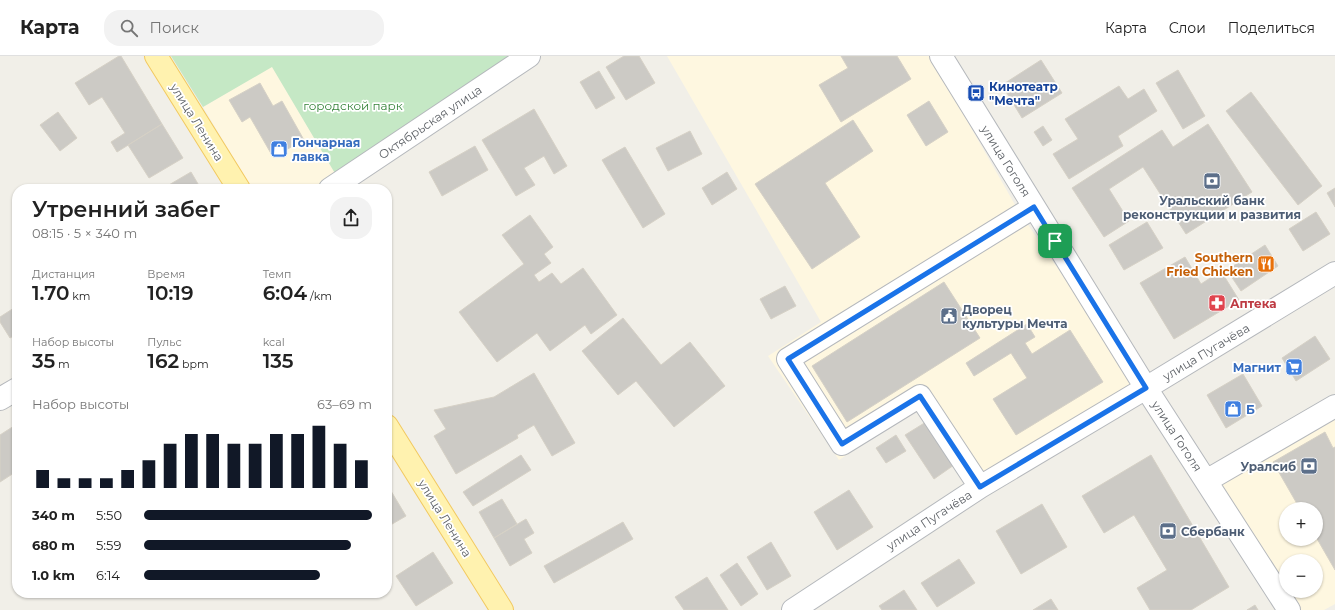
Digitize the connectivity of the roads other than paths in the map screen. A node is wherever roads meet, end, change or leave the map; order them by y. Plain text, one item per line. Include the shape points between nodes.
1 (156, 56) edge
2 (529, 56) edge
3 (941, 56) edge
4 (236, 184) edge
5 (337, 184) edge
6 (1034, 207) junction
7 (1335, 273) edge
8 (1146, 388) junction
9 (12, 391) edge
10 (0, 399) edge
11 (1335, 406) edge
12 (392, 434) edge
13 (1206, 481) junction
14 (980, 487) junction
15 (502, 610) edge
16 (793, 610) edge
17 (1289, 610) edge

1 - 4 main road, улица Ленина
2 - 5 street, Октябрьская улица
3 - 6 street, улица Гоголя
6 - 8 street, улица Гоголя
6 - 14 street via 788,359 842,444 920,396
7 - 8 street, улица Пугачёва
8 - 13 street, улица Гоголя
8 - 14 street, улица Пугачёва
9 - 10 street
11 - 13 street
12 - 15 main road, улица Ленина
13 - 17 street, улица Гоголя
14 - 16 street, улица Пугачёва

